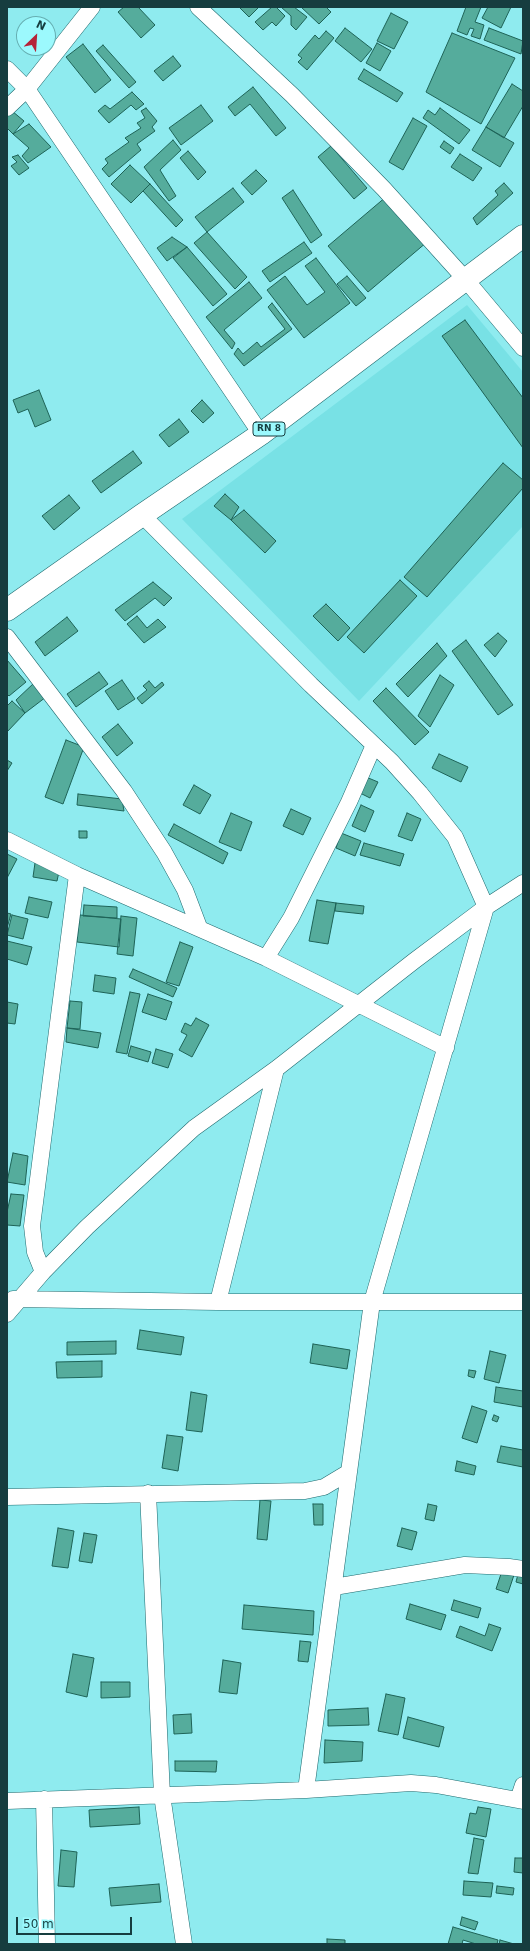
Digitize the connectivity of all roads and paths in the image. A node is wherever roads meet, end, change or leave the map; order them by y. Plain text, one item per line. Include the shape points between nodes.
1 (92, 7) edge
2 (198, 7) edge
3 (7, 69) edge
4 (27, 89) junction
5 (7, 108) edge
6 (523, 236) edge
7 (466, 280) junction
8 (523, 348) edge
9 (261, 434) junction
10 (142, 515) junction
11 (7, 610) edge
12 (7, 637) edge
13 (374, 745) junction
14 (7, 840) edge
15 (77, 875) junction
16 (523, 883) edge
17 (486, 907) junction
18 (199, 927) junction
19 (266, 958) junction
20 (360, 1004) junction
21 (446, 1048) junction
22 (276, 1069) junction
23 (43, 1272) junction
24 (13, 1299) edge
25 (218, 1302) junction
26 (372, 1302) junction
27 (523, 1302) edge
28 (7, 1314) edge
29 (349, 1472) junction
30 (148, 1494) junction
31 (7, 1496) edge
32 (523, 1569) edge
33 (334, 1587) junction
34 (306, 1790) junction
35 (162, 1795) junction
36 (521, 1795) edge
37 (44, 1799) junction
38 (7, 1801) edge
39 (47, 1944) edge
40 (184, 1944) edge

1 - 4 street
2 - 7 street via 292,95 379,183
3 - 4 street
4 - 5 street
4 - 9 street
6 - 7 main road, RN 8
7 - 8 street
7 - 9 main road, RN 8
9 - 10 main road, RN 8
10 - 11 main road, RN 8
10 - 13 street
12 - 18 street via 124,791 164,852 185,890
13 - 17 street via 420,793 455,837
13 - 19 street via 291,918
14 - 15 street
15 - 18 street
15 - 23 street via 32,1226 35,1252
16 - 17 street
17 - 20 street
17 - 21 street
18 - 19 street
19 - 20 street
20 - 21 street
20 - 22 street
21 - 26 street
22 - 23 street via 194,1128 87,1227
22 - 25 street
23 - 24 street
24 - 25 street
24 - 28 street
25 - 26 street
26 - 27 street
26 - 29 street
29 - 30 street via 324,1487 305,1491
29 - 33 street
30 - 31 street
30 - 35 street
32 - 33 street via 465,1565
33 - 34 street
34 - 35 street
34 - 36 street via 411,1783
35 - 37 street
35 - 40 street
37 - 38 street
37 - 39 street

